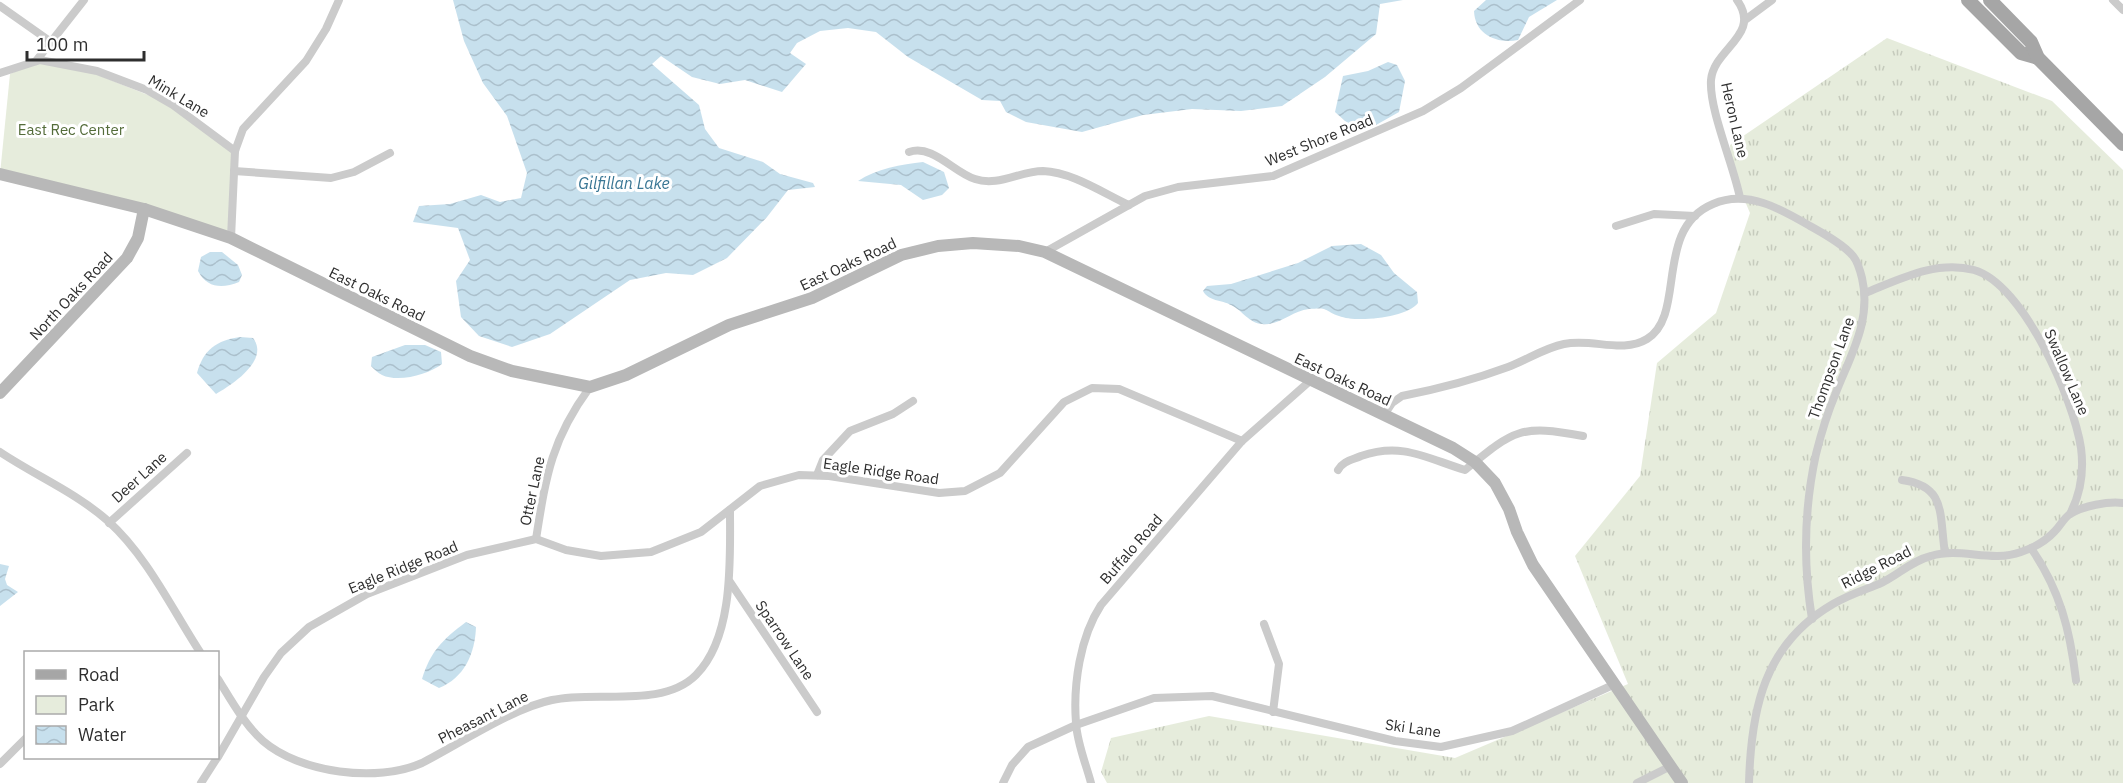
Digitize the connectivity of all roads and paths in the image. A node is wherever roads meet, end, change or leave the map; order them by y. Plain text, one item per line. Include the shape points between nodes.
1 (84, 0) edge
2 (339, 0) edge
3 (1580, 0) edge
4 (1737, 0) edge
5 (1772, 0) edge
6 (1968, 0) edge
7 (1990, 0) edge
8 (2113, 0) edge
9 (0, 6) edge
10 (2123, 10) edge
11 (1744, 20) junction
12 (51, 42) junction
13 (2038, 58) junction
14 (35, 62) junction
15 (0, 73) edge
16 (2123, 144) edge
17 (235, 151) junction
18 (909, 152) dead end
19 (390, 153) dead end
20 (234, 171) junction
21 (0, 174) edge
22 (1740, 198) junction
23 (1129, 205) junction
24 (144, 209) junction
25 (1695, 216) junction
26 (1616, 226) dead end
27 (231, 238) junction
28 (1045, 252) junction
29 (1865, 293) junction
30 (1311, 380) junction
31 (590, 387) junction
32 (0, 393) edge
33 (913, 400) dead end
34 (1384, 415) junction
35 (1583, 436) dead end
36 (1242, 441) junction
37 (0, 452) edge
38 (187, 453) dead end
39 (1475, 462) junction
40 (1338, 470) dead end
41 (817, 475) junction
42 (1902, 480) dead end
43 (2123, 503) edge
44 (730, 510) junction
45 (2070, 514) junction
46 (110, 522) junction
47 (536, 538) junction
48 (2031, 548) junction
49 (1945, 553) junction
50 (730, 582) junction
51 (1812, 619) junction
52 (1264, 624) dead end
53 (199, 651) edge
54 (2076, 680) dead end
55 (219, 681) edge
56 (1613, 685) junction
57 (817, 712) dead end
58 (1273, 712) junction
59 (243, 717) junction
60 (1076, 725) junction
61 (24, 740) edge
62 (219, 754) edge
63 (216, 759) edge
64 (0, 764) edge
65 (1671, 766) junction
66 (201, 783) edge
67 (1003, 783) edge
68 (1091, 783) edge
69 (1637, 783) edge
70 (1682, 783) edge
71 (1749, 783) edge

1 - 12 street
2 - 17 street via 317,45 249,119
3 - 23 street, West Shore Road via 1461,88 1423,111 1288,171 1178,187
4 - 11 street
5 - 11 street, Heron Lane
6 - 13 main road via 2020,53
7 - 13 main road via 2031,42
8 - 10 street
9 - 12 street
11 - 22 street, Heron Lane via 1741,34 1722,53 1711,80
12 - 14 street
13 - 16 main road
14 - 15 street, Mink Lane
14 - 17 street, Mink Lane via 74,65 147,90 197,120
17 - 20 street
18 - 23 street via 928,152 965,175 983,181 1053,172
19 - 20 street via 354,172 331,178
20 - 27 street
21 - 24 street, East Oaks Road
22 - 25 street, Thompson Lane via 1711,205
22 - 29 street, Thompson Lane via 1776,207 1846,249 1859,268
23 - 28 street, West Shore Road
24 - 27 street, East Oaks Road
24 - 32 street, North Oaks Road via 138,238 127,258
25 - 26 street via 1654,213
25 - 34 street via 1677,248 1663,319 1646,340 1628,347 1580,342 1549,348 1488,374 1402,396
27 - 31 street, East Oaks Road via 470,356 512,371
28 - 30 street, East Oaks Road
28 - 31 street, East Oaks Road via 973,243 901,255 812,298 729,326 626,375
29 - 45 street, Swallow Lane via 1918,272 1949,266 1976,270 2016,301 2051,362 2078,436 2081,477 2078,500
29 - 51 street, Thompson Lane via 1863,322 1825,424 1810,482 1805,567
30 - 34 street, East Oaks Road
30 - 36 street, Buffalo Road
31 - 47 street, Otter Lane via 559,439 547,469
33 - 41 street via 893,414 850,430 823,460
34 - 39 street, East Oaks Road
35 - 39 street via 1542,429 1521,432
36 - 41 street, Eagle Ridge Road via 1119,389 1104,387 1083,390 1064,402 1000,473 965,491 939,493
36 - 60 street, Buffalo Road via 1090,622 1082,651
37 - 46 street via 66,490
38 - 46 street, Deer Lane
39 - 40 street via 1465,470 1405,451 1385,449 1345,462
39 - 56 street, East Oaks Road via 1502,495 1533,565
41 - 44 street, Eagle Ridge Road via 772,481
42 - 49 street via 1933,491
43 - 45 street, Ridge Road
44 - 47 street, Eagle Ridge Road via 685,540 634,555 583,554
44 - 50 street, Pheasant Lane
45 - 48 street, Ridge Road via 2054,532
46 - 53 street via 151,574
47 - 59 street, Eagle Ridge Road via 433,567 324,616 281,653
48 - 49 street, Ridge Road via 1999,556
48 - 54 street via 2061,602
49 - 51 street, Ridge Road via 1919,560
50 - 57 street, Sparrow Lane
50 - 59 street, Pheasant Lane via 726,609 710,655 697,674 679,687 657,693 550,700 409,768 357,773 302,764 263,741
51 - 71 street, Ridge Road via 1777,658 1760,692 1751,728
52 - 58 street via 1279,664
55 - 59 street, Pheasant Lane
56 - 58 street, Ski Lane via 1512,731 1441,747 1395,741
56 - 65 street, East Oaks Road
58 - 60 street, Ski Lane via 1212,696 1173,695 1135,703
59 - 62 street, Eagle Ridge Road
60 - 67 street, Ski Lane via 1028,747
60 - 68 street, Buffalo Road
61 - 64 street
63 - 66 street, Eagle Ridge Road
65 - 69 street
65 - 70 street, East Oaks Road

